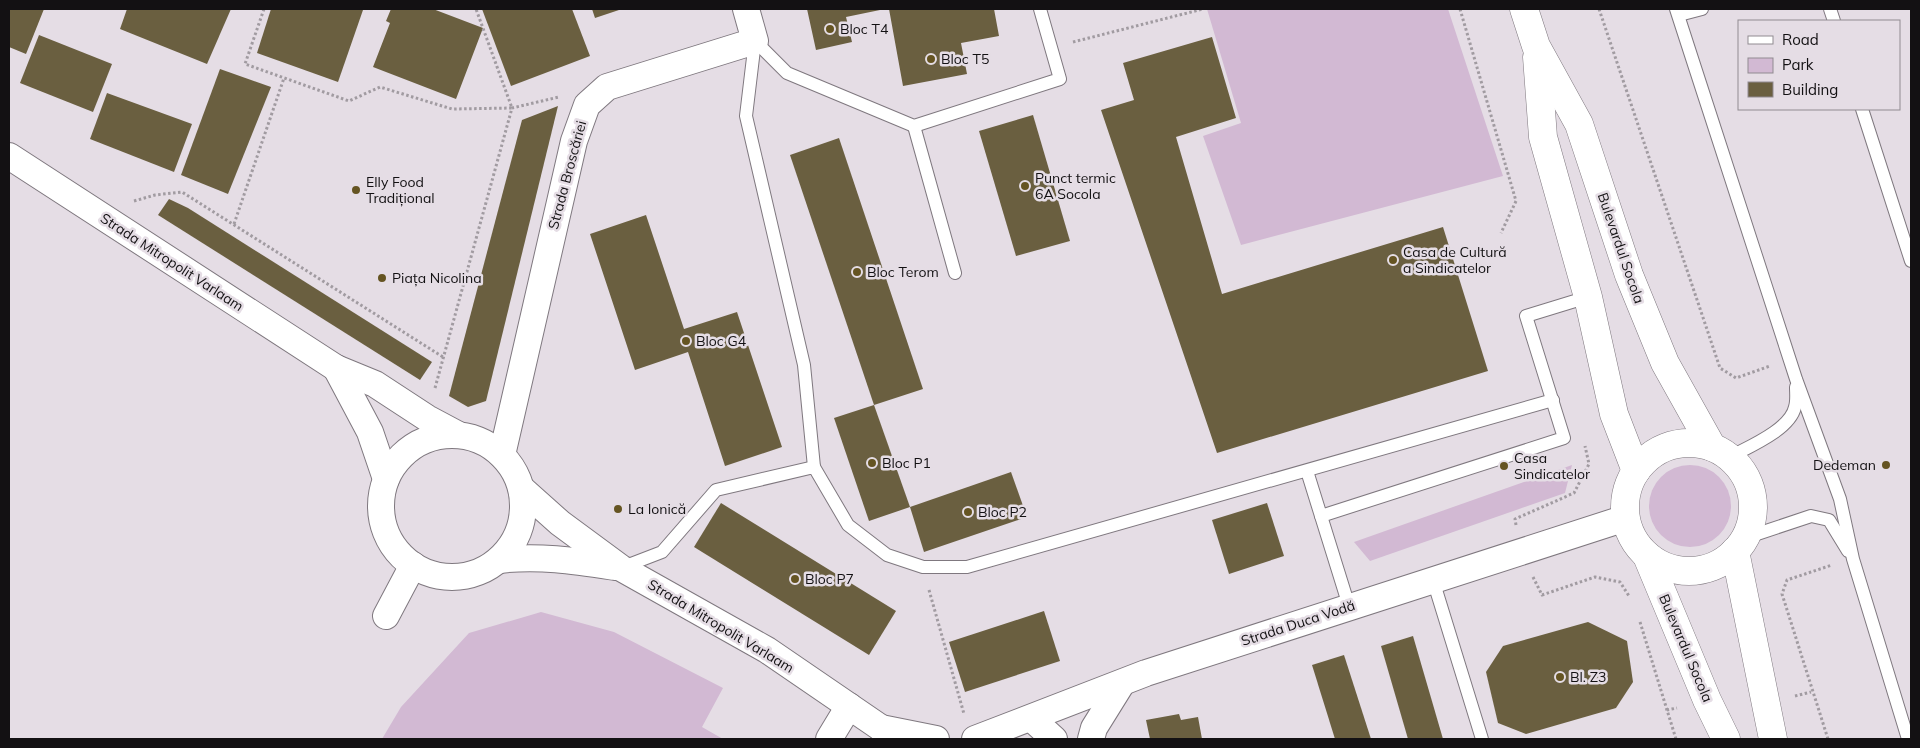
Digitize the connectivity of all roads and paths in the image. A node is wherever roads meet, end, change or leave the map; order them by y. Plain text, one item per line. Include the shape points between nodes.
1 (264, 9) edge
2 (476, 9) edge
3 (746, 9) edge
4 (1040, 9) edge
5 (1203, 9) edge
6 (1460, 9) edge
7 (1524, 9) edge
8 (1600, 9) edge
9 (1702, 9) edge
10 (1677, 12) edge
11 (755, 41) junction
12 (1536, 46) junction
13 (1050, 47) junction
14 (284, 78) junction
15 (607, 86) junction
16 (512, 108) junction
17 (1862, 110) edge
18 (914, 126) junction
19 (9, 156) edge
20 (134, 201) dead end
21 (234, 224) junction
22 (1501, 233) dead end
23 (1911, 261) edge
24 (955, 273) dead end
25 (1588, 297) junction
26 (443, 357) junction
27 (1791, 358) junction
28 (336, 368) junction
29 (1796, 379) junction
30 (1553, 400) junction
31 (427, 418) junction
32 (457, 434) junction
33 (1721, 452) junction
34 (502, 455) junction
35 (814, 467) junction
36 (1307, 470) junction
37 (1636, 471) junction
38 (386, 479) junction
39 (523, 490) junction
40 (1321, 516) junction
41 (1626, 518) junction
42 (1740, 545) junction
43 (1647, 556) junction
44 (1853, 559) junction
45 (500, 560) junction
46 (413, 565) junction
47 (923, 567) junction
48 (621, 568) junction
49 (1433, 580) junction
50 (1349, 606) junction
51 (386, 616) dead end
52 (1122, 683) junction
53 (849, 706) junction
54 (1029, 729) edge
55 (970, 730) edge
56 (887, 734) edge
57 (829, 739) edge
58 (936, 739) edge
59 (1054, 739) edge
60 (1091, 739) edge
61 (1482, 739) edge
62 (1726, 739) edge
63 (1773, 739) edge
64 (1828, 739) edge
65 (1908, 739) edge

1 - 14 path via 245,64
2 - 16 path
3 - 11 street
4 - 13 lane
5 - 13 path
6 - 22 path via 1516,201
7 - 12 main road, Bulevardul Socola
8 - 27 path via 1720,368 1736,378
9 - 10 lane
10 - 27 lane
11 - 15 street, Strada Broscăriei
11 - 18 lane via 787,73
11 - 35 lane via 746,116 804,365
12 - 25 main road, Bulevardul Socola via 1544,136
12 - 33 main road, Bulevardul Socola via 1578,124 1629,275 1665,363
13 - 18 lane via 1060,79
14 - 16 path via 349,101 380,87 452,109
14 - 21 path
15 - 16 path
15 - 34 street, Strada Broscăriei via 587,105 574,141
16 - 26 path
17 - 23 lane
18 - 24 lane
19 - 28 street, Strada Mitropolit Varlaam
20 - 21 path via 182,192
21 - 26 path
25 - 30 lane via 1526,316
25 - 37 main road, Bulevardul Socola via 1614,414
26 - 31 path
27 - 29 lane
28 - 31 street, Strada Mitropolit Varlaam via 375,384
28 - 38 street, Strada Mitropolit Varlaam via 370,432
29 - 33 lane via 1795,408 1784,424 1772,434
29 - 44 lane via 1840,499
30 - 36 lane
30 - 40 lane via 1564,438
31 - 32 street, Strada Mitropolit Varlaam
32 - 34 street, Strada Mitropolit Varlaam via 476,439
32 - 38 street, Strada Mitropolit Varlaam via 427,439 410,448
33 - 37 main road via 1691,443 1670,445 1650,455
33 - 42 main road via 1744,474 1752,495 1753,517
34 - 39 street, Strada Mitropolit Varlaam
35 - 47 lane via 848,526 887,555
35 - 48 lane via 716,490 662,552
36 - 40 lane
36 - 47 lane via 967,567
37 - 41 main road via 1628,486
38 - 46 street, Strada Mitropolit Varlaam via 381,511 384,527 400,555
39 - 45 street, Strada Mitropolit Varlaam via 524,510 520,528
39 - 48 street, Strada Mitropolit Varlaam via 560,524
40 - 50 lane
41 - 43 main road via 1633,539
41 - 49 street, Strada Duca Vodă
42 - 43 main road via 1720,563 1702,570 1682,571 1663,566
42 - 44 lane via 1810,516 1829,520
42 - 63 main road
43 - 62 main road, Bulevardul Socola
44 - 64 path via 1787,580 1782,594
44 - 65 lane
45 - 46 street, Strada Mitropolit Varlaam via 475,573 448,577 430,574
45 - 48 street, Strada Mitropolit Varlaam via 528,556
46 - 51 street
47 - 55 path
48 - 53 street, Strada Mitropolit Varlaam via 767,650
49 - 50 street, Strada Duca Vodă
49 - 61 lane
50 - 52 street, Strada Duca Vodă
52 - 54 street, Strada Duca Vodă
52 - 60 street via 1094,728
53 - 56 street, Strada Mitropolit Varlaam
53 - 57 street
54 - 55 street, Strada Duca Vodă
54 - 59 street
56 - 58 street

